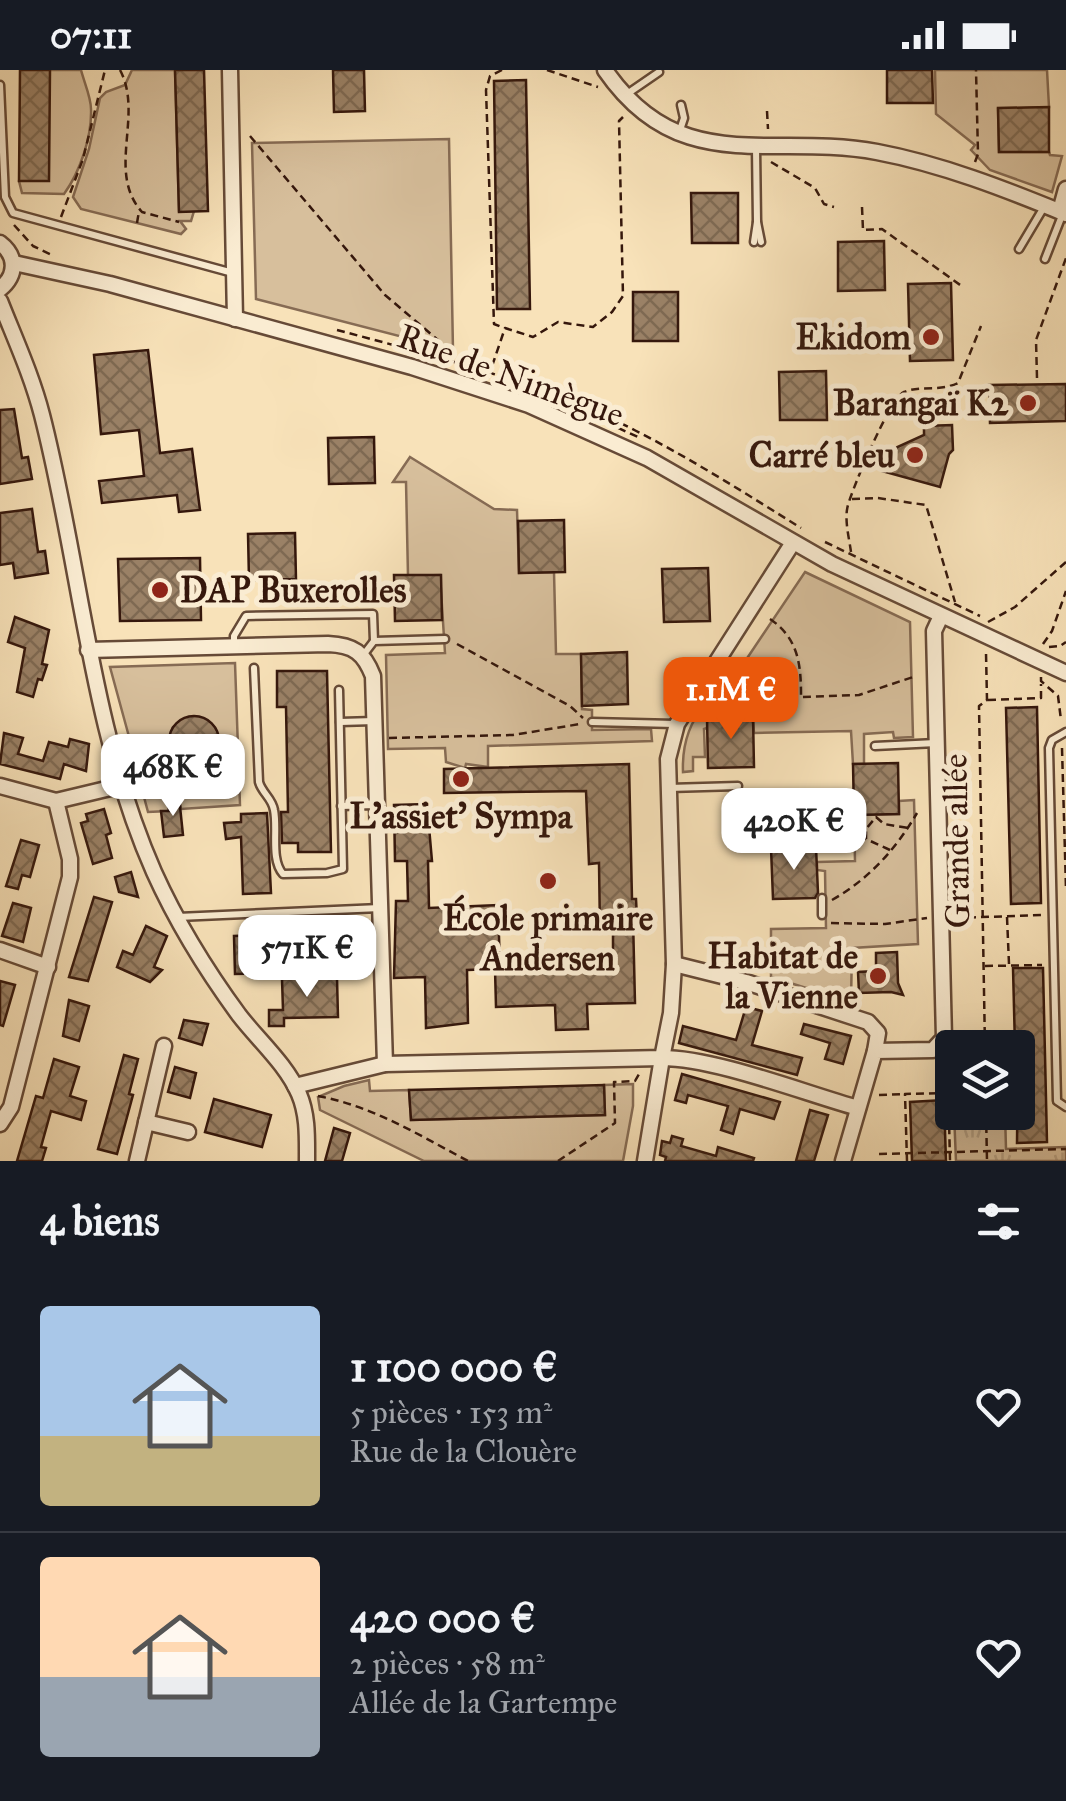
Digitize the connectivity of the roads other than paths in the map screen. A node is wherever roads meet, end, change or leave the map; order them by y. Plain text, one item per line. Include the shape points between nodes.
1 (230, 70) edge
2 (659, 72) edge
3 (609, 76) edge
4 (0, 84) edge
5 (626, 96) junction
6 (681, 105) dead end
7 (679, 133) junction
8 (756, 148) junction
9 (1066, 189) edge
10 (1045, 205) junction
11 (1063, 213) edge
12 (758, 242) dead end
13 (0, 243) edge
14 (1019, 249) dead end
15 (1045, 259) dead end
16 (14, 264) junction
17 (234, 274) junction
18 (0, 289) edge
19 (0, 301) edge
20 (236, 319) junction
21 (792, 544) junction
22 (941, 616) junction
23 (444, 639) road end
24 (374, 641) junction
25 (234, 646) junction
26 (88, 650) junction
27 (363, 656) junction
28 (254, 668) dead end
29 (1066, 673) edge
30 (338, 690) dead end
31 (376, 721) junction
32 (340, 722) junction
33 (592, 722) dead end
34 (676, 724) junction
35 (1066, 732) edge
36 (937, 744) junction
37 (876, 746) dead end
38 (123, 785) junction
39 (0, 786) edge
40 (738, 786) dead end
41 (669, 788) junction
42 (56, 801) junction
43 (378, 805) junction
44 (342, 806) junction
45 (822, 902) road end
46 (381, 908) junction
47 (822, 915) road end
48 (177, 917) junction
49 (0, 950) edge
50 (674, 964) junction
51 (48, 967) junction
52 (164, 1046) dead end
53 (875, 1051) junction
54 (662, 1058) junction
55 (386, 1064) junction
56 (300, 1084) junction
57 (1066, 1107) edge
58 (858, 1108) junction
59 (146, 1122) junction
60 (0, 1124) edge
61 (188, 1132) dead end
62 (137, 1161) edge
63 (307, 1161) edge
64 (645, 1161) edge
65 (843, 1161) edge

1 - 17 street
2 - 5 lane
3 - 5 street
4 - 17 lane via 6,204 19,216
5 - 7 street
6 - 7 lane
7 - 8 street
8 - 10 street via 875,152
8 - 12 lane
9 - 11 street
10 - 11 street
10 - 14 lane
11 - 15 lane
13 - 16 street
16 - 18 street
16 - 20 street, Rue de Nimègue
17 - 20 street
19 - 26 street via 42,416
20 - 21 street, Rue de Nimègue via 484,389 565,420 647,458
21 - 22 street, Rue de Nimègue
21 - 34 street
22 - 29 street, Rue de Nimègue
22 - 36 street via 934,631
23 - 24 lane
24 - 25 lane via 373,614 246,616
24 - 27 lane
25 - 26 street
25 - 27 street via 342,644
26 - 38 street
27 - 31 street via 374,676
28 - 44 lane via 259,782 274,810 280,873 343,868
30 - 32 lane
31 - 32 lane
31 - 43 street
32 - 44 lane
33 - 34 lane
34 - 41 street
35 - 57 lane via 1049,748 1057,1101
36 - 37 lane
36 - 53 street via 944,1038 926,1051
38 - 42 street
38 - 48 street
39 - 42 street
40 - 41 lane
41 - 50 street
42 - 51 street via 71,868
43 - 44 lane
43 - 46 street
45 - 47 lane
46 - 48 lane
46 - 55 street
48 - 56 street via 203,964
49 - 51 street
50 - 53 street via 868,1022 878,1033
50 - 54 street
51 - 60 street
52 - 59 street
53 - 58 street
54 - 55 street
54 - 58 street via 730,1070
54 - 64 street
55 - 56 street
56 - 63 street
58 - 65 street
59 - 61 street
59 - 62 street

